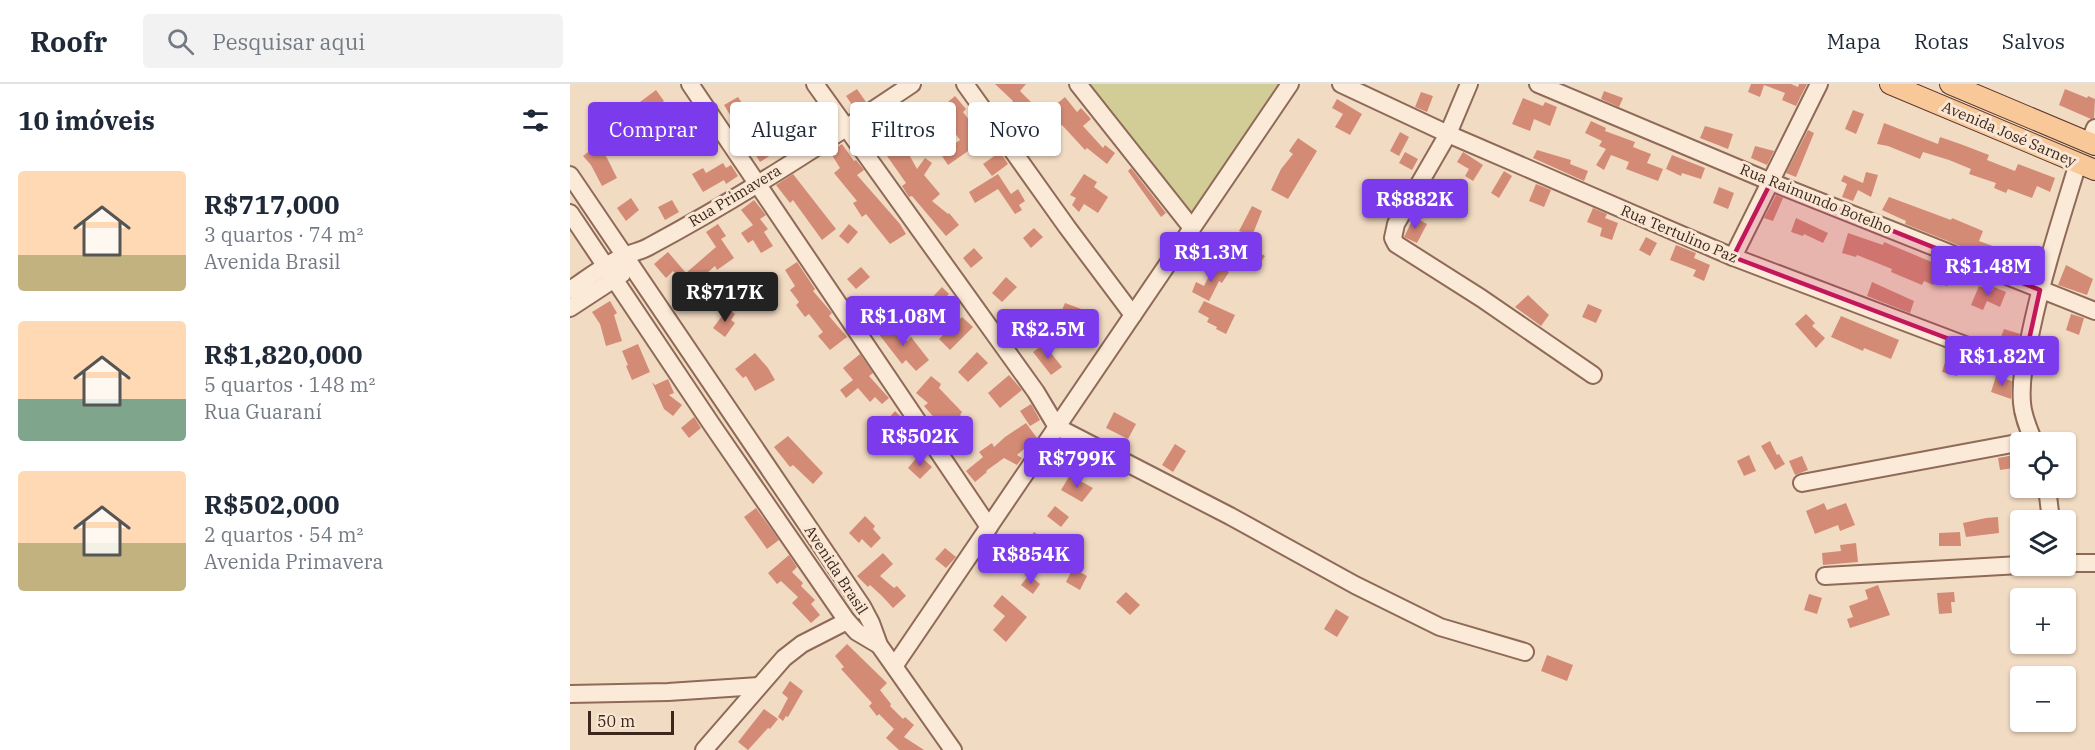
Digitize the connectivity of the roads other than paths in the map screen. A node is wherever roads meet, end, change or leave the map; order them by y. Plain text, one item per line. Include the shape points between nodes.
1 (690, 84) edge
2 (815, 84) edge
3 (912, 84) edge
4 (965, 84) edge
5 (1078, 84) edge
6 (1290, 84) edge
7 (1341, 84) edge
8 (1469, 84) edge
9 (1538, 84) edge
10 (1819, 84) edge
11 (1890, 84) edge
12 (1950, 84) edge
13 (846, 129) junction
14 (1448, 134) junction
15 (2093, 139) edge
16 (2087, 166) edge
17 (570, 175) edge
18 (1771, 182) junction
19 (758, 183) junction
20 (570, 213) edge
21 (1192, 228) junction
22 (1733, 257) junction
23 (629, 261) junction
24 (611, 272) junction
25 (579, 290) edge
26 (2040, 290) junction
27 (570, 308) edge
28 (2095, 310) edge
29 (1133, 315) junction
30 (2023, 367) junction
31 (1593, 375) dead end
32 (719, 396) junction
33 (702, 407) junction
34 (1057, 427) junction
35 (2029, 432) edge
36 (2010, 445) edge
37 (1803, 483) dead end
38 (989, 527) junction
39 (2076, 562) edge
40 (2095, 563) edge
41 (2010, 565) edge
42 (1825, 576) dead end
43 (847, 621) junction
44 (879, 645) junction
45 (1525, 652) dead end
46 (895, 665) junction
47 (759, 686) junction
48 (570, 694) edge
49 (704, 750) edge
50 (953, 750) edge

1 - 19 street
2 - 13 street
3 - 13 street, Rua Primavera
4 - 29 street
5 - 21 street
6 - 21 street
7 - 14 street, Rua Tertulino Paz
8 - 14 street
9 - 18 street, Rua Raimundo Botelho
10 - 18 street
11 - 16 main road, Avenida José Sarney
12 - 15 main road, Avenida José Sarney
13 - 19 street, Rua Primavera
13 - 34 street via 1036,392
14 - 22 street, Rua Tertulino Paz
14 - 31 street via 1396,224 1396,244
16 - 26 street
17 - 23 street, Avenida Brasil
18 - 22 street
18 - 26 street, Rua Raimundo Botelho
19 - 23 street, Rua Primavera
19 - 38 street
20 - 24 street, Avenida Brasil
21 - 29 street
22 - 30 street, Rua Tertulino Paz
23 - 24 street, Rua Primavera
23 - 32 street, Avenida Brasil
24 - 25 street, Rua Primavera
24 - 33 street, Avenida Brasil
25 - 27 street, Rua Primavera
26 - 28 street, Rua Raimundo Botelho
26 - 30 street
29 - 34 street
30 - 35 street via 2022,406
32 - 33 street
32 - 44 street, Avenida Brasil via 862,606
33 - 43 street, Avenida Brasil
34 - 38 street
34 - 45 street via 1430,622
36 - 37 street
38 - 46 street
39 - 40 street
41 - 42 street
43 - 44 street, Avenida Brasil
43 - 47 street via 802,644
44 - 46 street
46 - 50 street
47 - 48 street
47 - 49 street

